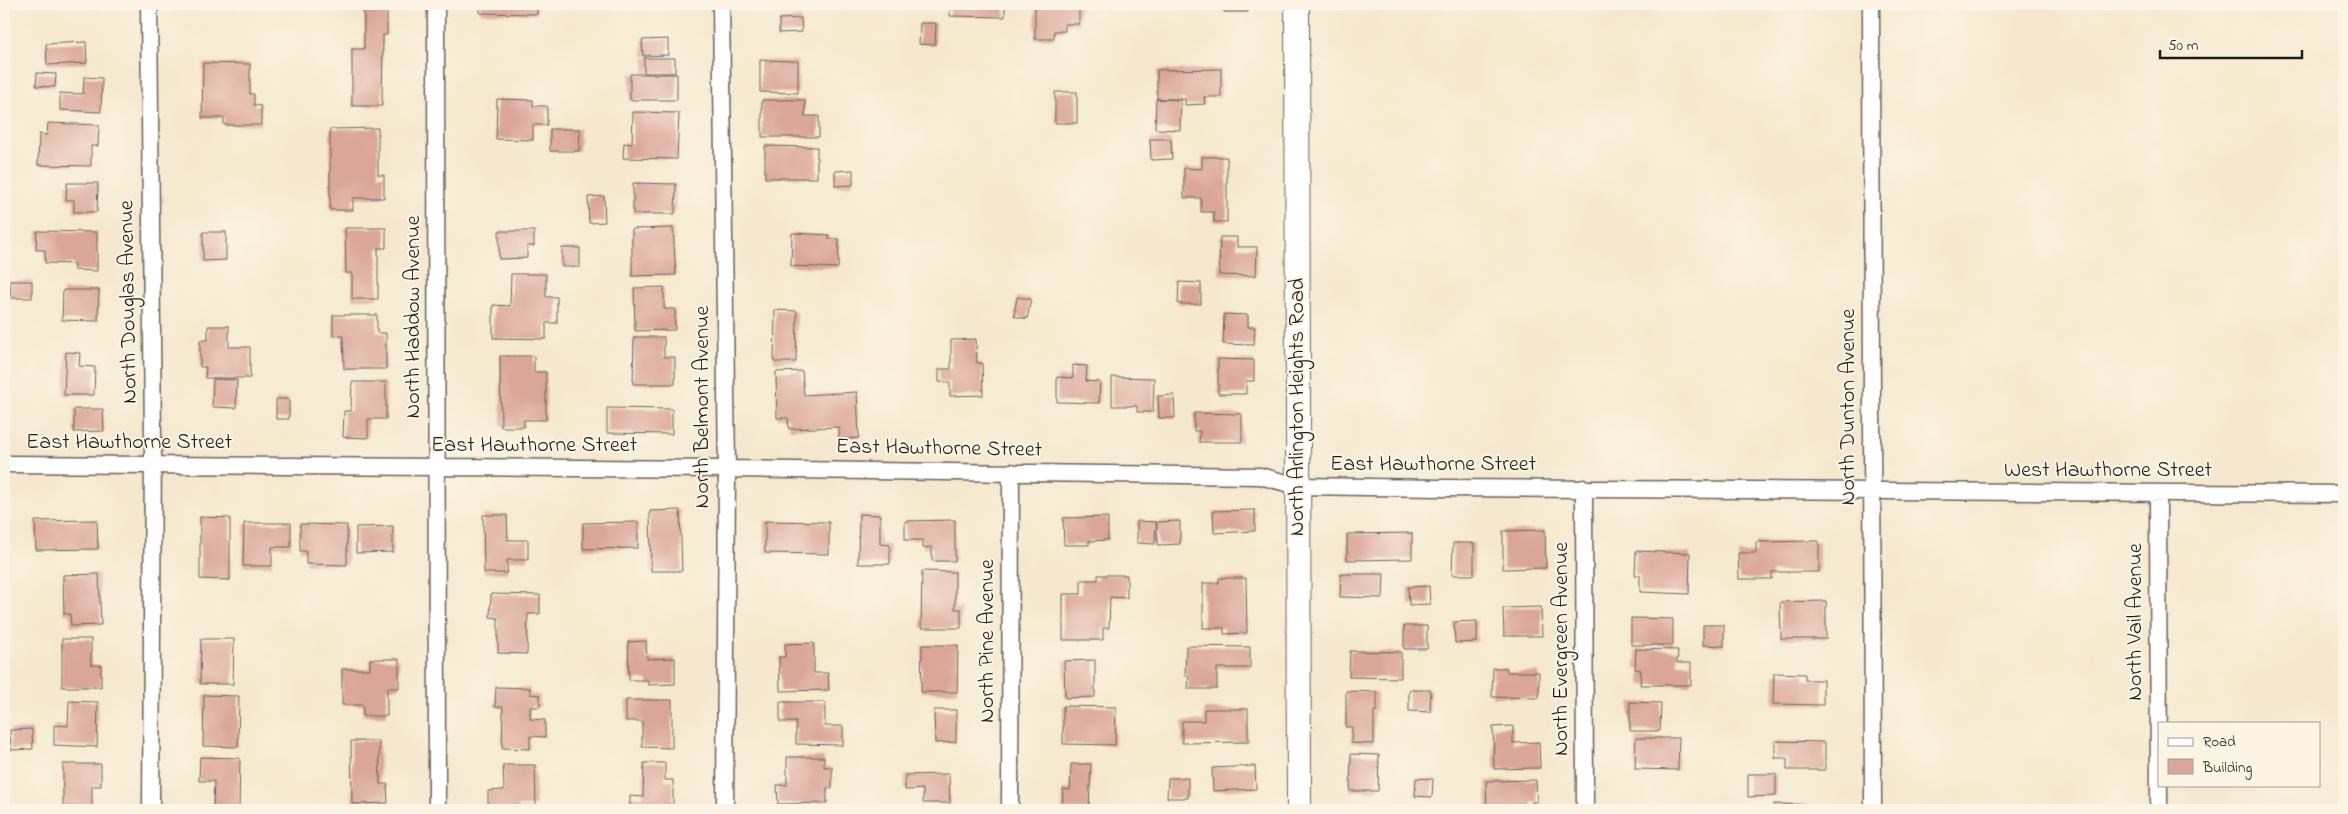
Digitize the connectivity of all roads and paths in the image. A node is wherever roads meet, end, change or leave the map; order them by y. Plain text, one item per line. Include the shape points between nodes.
1 (149, 4) edge
2 (436, 4) edge
3 (721, 4) edge
4 (1298, 4) edge
5 (1871, 4) edge
6 (4, 464) edge
7 (153, 466) junction
8 (437, 468) junction
9 (727, 469) junction
10 (1011, 472) junction
11 (1298, 486) junction
12 (1584, 488) junction
13 (1872, 492) junction
14 (2158, 494) junction
15 (2344, 494) edge
16 (2159, 722) edge
17 (2159, 786) edge
18 (151, 810) edge
19 (437, 810) edge
20 (725, 810) edge
21 (1010, 810) edge
22 (1298, 810) edge
23 (1584, 810) edge
24 (1873, 810) edge
25 (2159, 810) edge

1 - 7 street, North Douglas Avenue
2 - 8 street, North Haddow Avenue
3 - 9 street, North Belmont Avenue
4 - 11 main road, North Arlington Heights Road
5 - 13 street, North Dunton Avenue
6 - 7 street, East Hawthorne Street
7 - 8 street, East Hawthorne Street
7 - 18 street, North Douglas Avenue
8 - 9 street, East Hawthorne Street
8 - 19 street, North Haddow Avenue
9 - 10 street, East Hawthorne Street
9 - 20 street, North Belmont Avenue
10 - 11 street, East Hawthorne Street via 1260,476
10 - 21 street, North Pine Avenue
11 - 12 street, East Hawthorne Street
11 - 22 main road, North Arlington Heights Road
12 - 13 street, East Hawthorne Street
12 - 23 street, North Evergreen Avenue
13 - 14 street, West Hawthorne Street
13 - 24 street, North Dunton Avenue
14 - 15 street, West Hawthorne Street
14 - 16 street, North Vail Avenue
17 - 25 street, North Vail Avenue

